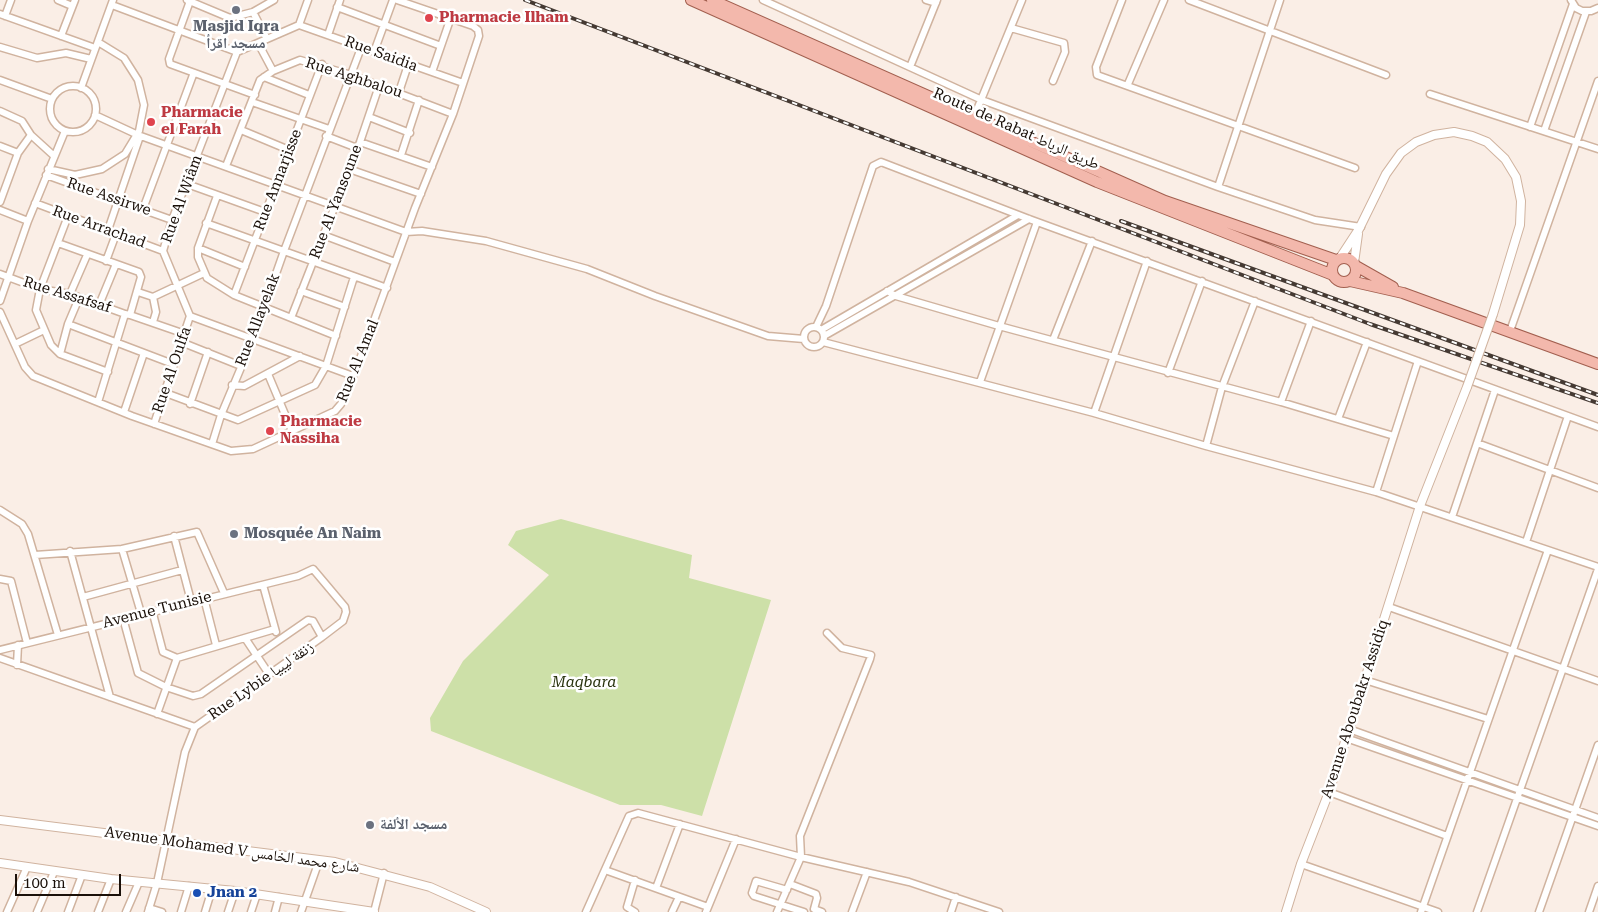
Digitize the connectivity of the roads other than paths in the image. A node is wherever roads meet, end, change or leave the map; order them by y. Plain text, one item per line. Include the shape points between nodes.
1 (11, 0) edge
2 (58, 0) edge
3 (189, 0) edge
4 (210, 0) edge
5 (273, 0) edge
6 (308, 0) edge
7 (340, 0) edge
8 (393, 0) edge
9 (397, 0) edge
10 (691, 0) edge
11 (712, 0) edge
12 (763, 0) edge
13 (926, 0) edge
14 (1022, 0) edge
15 (1122, 0) edge
16 (1164, 0) edge
17 (1189, 0) edge
18 (1280, 0) edge
19 (113, 2) edge
20 (937, 2) edge
21 (1572, 2) edge
22 (74, 3) edge
23 (337, 7) junction
24 (207, 8) junction
25 (1598, 8) edge
26 (253, 12) junction
27 (1586, 12) junction
28 (3, 15) edge
29 (450, 20) junction
30 (384, 24) junction
31 (300, 25) junction
32 (1011, 28) junction
33 (179, 30) junction
34 (1269, 31) junction
35 (328, 35) junction
36 (61, 36) junction
37 (267, 39) junction
38 (258, 43) junction
39 (97, 45) junction
40 (441, 46) junction
41 (0, 47) edge
42 (361, 48) junction
43 (237, 52) junction
44 (374, 52) junction
45 (91, 59) junction
46 (322, 64) junction
47 (408, 65) junction
48 (910, 67) junction
49 (273, 71) junction
50 (432, 72) junction
51 (193, 74) junction
52 (351, 74) junction
53 (1386, 75) dead end
54 (264, 76) junction
55 (0, 80) edge
56 (1053, 81) dead end
57 (1598, 81) edge
58 (463, 83) junction
59 (1128, 84) junction
60 (224, 85) junction
61 (379, 86) junction
62 (80, 88) junction
63 (399, 92) junction
64 (1430, 94) dead end
65 (309, 95) junction
66 (254, 99) junction
67 (52, 100) junction
68 (418, 100) junction
69 (982, 100) junction
70 (0, 111) edge
71 (453, 114) junction
72 (95, 115) junction
73 (369, 117) junction
74 (974, 117) junction
75 (301, 119) junction
76 (1239, 125) junction
77 (1530, 127) junction
78 (241, 130) junction
79 (65, 131) junction
80 (1544, 131) junction
81 (328, 133) junction
82 (410, 133) junction
83 (31, 135) junction
84 (139, 135) junction
85 (1576, 142) junction
86 (166, 144) junction
87 (358, 145) junction
88 (0, 146) edge
89 (1598, 149) edge
90 (289, 150) junction
91 (18, 153) junction
92 (53, 155) junction
93 (401, 155) junction
94 (197, 156) junction
95 (226, 166) junction
96 (432, 167) junction
97 (1355, 168) dead end
98 (349, 169) junction
99 (47, 172) junction
100 (3, 181) edge
101 (186, 184) junction
102 (276, 184) junction
103 (1218, 187) junction
104 (421, 194) junction
105 (306, 195) junction
106 (217, 196) junction
107 (118, 200) junction
108 (0, 202) edge
109 (35, 203) junction
110 (335, 206) junction
111 (143, 209) junction
112 (0, 210) edge
113 (265, 212) junction
114 (1018, 215) junction
115 (68, 216) junction
116 (172, 220) junction
117 (1033, 220) junction
118 (28, 221) junction
119 (206, 223) junction
120 (1360, 228) junction
121 (108, 230) junction
122 (406, 232) junction
123 (116, 234) junction
124 (324, 235) junction
125 (255, 240) junction
126 (1092, 241) junction
127 (58, 242) junction
128 (198, 248) junction
129 (284, 250) junction
130 (164, 251) junction
131 (87, 254) junction
132 (1338, 259) junction
133 (106, 261) junction
134 (1147, 261) junction
135 (312, 262) junction
136 (395, 262) junction
137 (116, 264) junction
138 (1355, 264) junction
139 (245, 267) junction
140 (204, 273) junction
141 (0, 274) edge
142 (1332, 274) junction
143 (8, 277) junction
144 (354, 277) junction
145 (1202, 281) junction
146 (1350, 281) junction
147 (179, 285) junction
148 (387, 288) junction
149 (40, 289) junction
150 (301, 291) junction
151 (887, 291) junction
152 (138, 292) junction
153 (1403, 293) junction
154 (70, 294) junction
155 (234, 295) junction
156 (896, 296) junction
157 (153, 297) junction
158 (79, 298) junction
159 (0, 301) edge
160 (1255, 301) junction
161 (99, 305) junction
162 (263, 306) junction
163 (345, 307) junction
164 (0, 312) edge
165 (128, 315) junction
166 (190, 316) junction
167 (291, 318) junction
168 (1311, 320) junction
169 (153, 322) junction
170 (68, 324) junction
171 (998, 326) junction
172 (44, 330) junction
173 (1510, 331) junction
174 (185, 334) junction
175 (821, 334) junction
176 (336, 336) junction
177 (253, 339) junction
178 (804, 339) junction
179 (1053, 340) junction
180 (116, 342) junction
181 (181, 342) junction
182 (1367, 342) junction
183 (15, 344) junction
184 (208, 352) junction
185 (144, 353) junction
186 (60, 354) junction
187 (300, 356) junction
188 (1114, 358) junction
189 (1418, 361) junction
190 (172, 364) junction
191 (1598, 364) edge
192 (242, 366) junction
193 (326, 366) junction
194 (108, 372) junction
195 (1168, 373) junction
196 (268, 374) junction
197 (353, 376) junction
198 (980, 382) junction
199 (232, 386) junction
200 (1222, 386) junction
201 (1495, 390) junction
202 (163, 392) junction
203 (98, 402) junction
204 (279, 402) junction
205 (1281, 402) junction
206 (190, 404) junction
207 (124, 412) junction
208 (1094, 413) junction
209 (221, 415) junction
210 (1568, 416) junction
211 (1338, 419) junction
212 (154, 424) junction
213 (1598, 427) edge
214 (292, 431) junction
215 (1394, 436) junction
216 (1477, 443) junction
217 (212, 444) junction
218 (1206, 446) junction
219 (1549, 469) junction
220 (1598, 488) edge
221 (1376, 492) junction
222 (1420, 506) junction
223 (0, 510) edge
224 (1452, 517) junction
225 (174, 536) junction
226 (1526, 542) junction
227 (122, 548) junction
228 (1548, 550) junction
229 (70, 551) junction
230 (35, 555) junction
231 (1598, 568) edge
232 (312, 569) joint
233 (182, 570) junction
234 (0, 579) edge
235 (133, 583) junction
236 (263, 585) junction
237 (224, 593) junction
238 (83, 597) junction
239 (204, 598) junction
240 (191, 601) junction
241 (1389, 607) junction
242 (152, 610) junction
243 (141, 613) junction
244 (123, 618) junction
245 (91, 626) junction
246 (275, 629) junction
247 (827, 633) dead end
248 (58, 635) junction
249 (245, 638) junction
250 (322, 638) junction
251 (278, 639) junction
252 (27, 643) junction
253 (18, 645) junction
254 (216, 645) junction
255 (0, 650) edge
256 (1512, 651) junction
257 (255, 655) junction
258 (0, 658) edge
259 (177, 658) junction
260 (17, 665) junction
261 (1563, 669) junction
262 (269, 674) junction
263 (1365, 680) junction
264 (1598, 681) edge
265 (166, 687) junction
266 (110, 697) junction
267 (157, 714) junction
268 (1488, 718) junction
269 (195, 727) junction
270 (1349, 730) junction
271 (1346, 738) junction
272 (1598, 745) edge
273 (1470, 772) junction
274 (1466, 782) junction
275 (1520, 791) junction
276 (1328, 792) junction
277 (1517, 798) junction
278 (1574, 810) junction
279 (1572, 817) junction
280 (1598, 818) edge
281 (0, 820) edge
282 (680, 824) junction
283 (1598, 826) edge
284 (1447, 836) junction
285 (736, 839) junction
286 (166, 840) junction
287 (801, 856) junction
288 (319, 861) junction
289 (0, 863) edge
290 (1301, 864) junction
291 (27, 867) junction
292 (604, 870) junction
293 (54, 872) junction
294 (867, 872) junction
295 (384, 873) junction
296 (82, 875) junction
297 (111, 879) junction
298 (635, 880) junction
299 (139, 882) junction
300 (157, 883) junction
301 (189, 886) junction
302 (1598, 886) edge
303 (789, 887) junction
304 (212, 888) junction
305 (656, 888) junction
306 (235, 890) junction
307 (257, 894) junction
308 (679, 896) junction
309 (279, 897) junction
310 (956, 897) junction
311 (304, 900) junction
312 (781, 904) junction
313 (335, 908) edge
314 (1421, 909) edge
315 (149, 910) edge
316 (709, 910) edge
317 (812, 911) edge
318 (7, 912) edge
319 (38, 912) edge
320 (68, 912) edge
321 (98, 912) edge
322 (126, 912) edge
323 (162, 912) edge
324 (181, 912) edge
325 (205, 912) edge
326 (228, 912) edge
327 (251, 912) edge
328 (275, 912) edge
329 (301, 912) edge
330 (374, 912) edge
331 (486, 912) edge
332 (586, 912) edge
333 (635, 912) edge
334 (672, 912) edge
335 (777, 912) edge
336 (804, 912) edge
337 (822, 912) edge
338 (852, 912) edge
339 (951, 912) edge
340 (999, 912) edge
341 (1286, 912) edge
342 (1438, 912) edge
343 (1476, 912) edge
344 (1539, 912) edge
345 (1589, 912) edge

1 - 28 street
2 - 22 street
3 - 24 street
3 - 33 street
4 - 24 street
5 - 26 street
6 - 31 street
7 - 23 street
8 - 30 street
9 - 29 street
10 - 142 main road, Route de Rabat طريق الرباط via 1096,182
11 - 74 main road, Route de Rabat طريق الرباط
12 - 48 street
13 - 20 street
14 - 32 street
15 - 59 street via 1096,70 1098,75
16 - 59 street
17 - 34 street
18 - 34 street
19 - 33 street
19 - 39 street
20 - 48 street
21 - 27 street
21 - 77 street
22 - 36 street
23 - 30 street
23 - 35 street
24 - 26 street via 230,18
25 - 27 street
26 - 37 street
27 - 80 street
28 - 36 street
29 - 40 street
29 - 58 street, Rue Al Amal via 478,30 479,36
30 - 40 street
30 - 44 street
31 - 35 street, Rue Saidia
31 - 37 street
32 - 56 street via 1064,43 1065,52
32 - 69 street
33 - 43 street
33 - 51 street via 169,63
34 - 53 street
34 - 76 street
35 - 42 street, Rue Saidia
36 - 39 street
37 - 38 street
38 - 43 street
38 - 49 street
39 - 45 street
39 - 84 street via 124,58 138,80 144,105
40 - 50 street
41 - 45 street via 37,58 66,53
42 - 44 street, Rue Saidia
42 - 52 street, Rue Allayelak
43 - 60 street, Rue Al Wiâm
44 - 47 street, Rue Saidia
45 - 62 street
46 - 49 street, Rue Aghbalou via 300,60
46 - 52 street, Rue Aghbalou
46 - 65 street, Rue Annarjisse
47 - 50 street, Rue Saidia
47 - 63 street
48 - 69 street
49 - 54 street, Rue Aghbalou
50 - 58 street, Rue Saidia
51 - 60 street
51 - 86 street
52 - 61 street, Rue Aghbalou
52 - 81 street, Rue Allayelak
54 - 65 street
54 - 66 street
55 - 67 street
57 - 85 street
58 - 71 street, Rue Al Amal
59 - 76 street
60 - 66 street
60 - 94 street, Rue Al Wiâm
61 - 63 street, Rue Aghbalou
61 - 73 street, Rue Al Yansoune
62 - 67 street via 64,88
62 - 72 street via 93,98
63 - 68 street, Rue Aghbalou
64 - 77 street
65 - 75 street, Rue Annarjisse
66 - 75 street
66 - 78 street
67 - 79 street via 52,118
68 - 71 street, Rue Aghbalou
68 - 82 street
69 - 74 street
69 - 103 street
70 - 83 street via 16,116
71 - 96 street, Rue Al Amal
72 - 79 street via 82,131
72 - 84 street
73 - 82 street
73 - 87 street, Rue Al Yansoune
74 - 132 main road, Route de Rabat طريق الرباط via 1166,201
75 - 81 street
75 - 90 street, Rue Annarjisse
76 - 97 street
76 - 103 street
77 - 80 street
78 - 90 street
78 - 95 street
79 - 92 street
80 - 85 street
81 - 87 street
81 - 105 street, Rue Allayelak
82 - 93 street
83 - 91 street
83 - 92 street
84 - 86 street
84 - 99 street via 122,157 98,171 75,175
84 - 107 street
85 - 89 street
85 - 173 street
86 - 94 street
86 - 111 street
87 - 93 street
87 - 98 street, Rue Al Yansoune
88 - 91 street
90 - 102 street, Rue Annarjisse
91 - 100 street
92 - 99 street
93 - 96 street
94 - 95 street
94 - 101 street, Rue Al Wiâm
95 - 102 street
96 - 104 street, Rue Al Amal
98 - 104 street
98 - 110 street, Rue Al Yansoune
99 - 107 street, Rue Assirwe
99 - 109 street
100 - 108 street
101 - 106 street
101 - 116 street, Rue Al Wiâm
102 - 105 street
102 - 113 street, Rue Annarjisse
103 - 120 street via 1315,220
104 - 122 street, Rue Al Amal
105 - 110 street
105 - 129 street, Rue Allayelak
106 - 113 street
106 - 119 street
107 - 111 street, Rue Assirwe
107 - 121 street
109 - 115 street, Rue Arrachad
109 - 118 street
110 - 122 street
110 - 124 street, Rue Al Yansoune
111 - 116 street, Rue Assirwe
112 - 118 street
113 - 125 street, Rue Annarjisse
114 - 117 street
114 - 151 street
114 - 175 street via 881,162 876,163 826,306
115 - 121 street, Rue Arrachad
115 - 127 street
116 - 130 street, Rue Al Wiâm
117 - 126 street
117 - 156 street
117 - 171 street
118 - 143 street
119 - 125 street
119 - 128 street
120 - 132 street
120 - 138 street
120 - 222 street, Avenue Aboubakr Assidiq, bridge via 1389,168 1410,145 1434,135 1454,132 1487,142 1501,154 1520,189 1520,226 1493,314
121 - 123 street, Rue Arrachad
122 - 136 street, Rue Al Amal
122 - 178 street via 422,231 486,241 587,269 768,336
123 - 130 street, Rue Arrachad
123 - 133 street
124 - 135 street, Rue Al Yansoune
124 - 136 street
125 - 129 street
125 - 139 street, Rue Annarjisse
126 - 134 street
126 - 179 street
127 - 131 street
127 - 149 street
128 - 139 street
128 - 140 street
129 - 135 street
129 - 162 street, Rue Allayelak
130 - 147 street, Rue Al Wiâm
131 - 133 street
131 - 154 street
132 - 138 main road via 1348,258
132 - 142 main road
133 - 137 street
134 - 145 street
134 - 188 street
135 - 144 street
135 - 150 street, Rue Al Yansoune
136 - 148 street, Rue Al Amal
137 - 152 street via 139,272 142,279
137 - 161 street
138 - 146 main road via 1355,275
138 - 153 main road
139 - 155 street, Rue Annarjisse
140 - 147 street
140 - 155 street via 210,281
141 - 143 street, Rue Assafsaf
142 - 146 main road via 1339,281
143 - 149 street, Rue Assafsaf
143 - 159 street
144 - 148 street
144 - 163 street
145 - 160 street
145 - 195 street
146 - 153 main road
147 - 157 street
147 - 166 street, Rue Al Wiâm
148 - 197 street, Rue Al Amal
149 - 154 street, Rue Assafsaf
149 - 172 street via 37,315
150 - 163 street
150 - 167 street, Rue Al Yansoune
151 - 156 street
151 - 175 street
152 - 157 street
152 - 165 street
153 - 173 main road
154 - 158 street, Rue Assafsaf
155 - 162 street
156 - 171 street
156 - 175 street
157 - 169 street via 156,312
158 - 161 street, Rue Assafsaf
158 - 170 street
160 - 168 street
160 - 200 street
161 - 165 street, Rue Assafsaf
162 - 167 street
162 - 177 street, Rue Allayelak
163 - 176 street
164 - 183 street, Rue Al Amal
165 - 169 street, Rue Assafsaf
165 - 180 street
166 - 174 street, Rue Al Oulfa
166 - 177 street
167 - 176 street
168 - 182 street
168 - 205 street
169 - 174 street, Rue Assafsaf
170 - 180 street
170 - 186 street
171 - 179 street
171 - 198 street
172 - 183 street
172 - 186 street
173 - 191 main road
174 - 181 street, Rue Al Oulfa
175 - 178 street via 807,330
175 - 178 street via 819,346 813,347
175 - 198 street
176 - 193 street
177 - 187 street
177 - 192 street, Rue Allayelak
179 - 188 street
180 - 185 street
180 - 194 street
181 - 184 street
181 - 190 street, Rue Al Oulfa
182 - 189 street
182 - 211 street
183 - 203 street, Rue Al Amal via 25,367 33,376
184 - 192 street
184 - 206 street
185 - 190 street
185 - 207 street
186 - 194 street
187 - 193 street
187 - 196 street
188 - 195 street
188 - 208 street
189 - 201 street
189 - 215 street
190 - 202 street, Rue Al Oulfa
192 - 199 street, Rue Allayelak
193 - 197 street
193 - 204 street via 316,384
194 - 203 street
195 - 200 street
196 - 199 street via 244,386
196 - 204 street
197 - 214 street, Rue Al Amal via 339,408
198 - 208 street
199 - 209 street, Rue Allayelak
200 - 205 street
200 - 218 street
201 - 210 street
201 - 216 street
202 - 206 street
202 - 212 street, Rue Al Oulfa
203 - 207 street, Rue Al Amal
204 - 209 street via 241,420
204 - 214 street
205 - 211 street
206 - 209 street
207 - 212 street, Rue Al Amal
208 - 218 street
209 - 217 street, Rue Allayelak
210 - 213 street
210 - 219 street
211 - 215 street
212 - 217 street, Rue Al Amal
214 - 217 street, Rue Al Amal via 244,451 231,451
215 - 221 street
216 - 219 street
216 - 224 street
218 - 221 street
219 - 220 street
219 - 226 street
221 - 222 street
222 - 224 street
222 - 241 street, Avenue Aboubakr Assidiq
223 - 230 street via 22,524
224 - 226 street
225 - 227 street
225 - 233 street
225 - 237 street via 200,534
226 - 228 street
227 - 229 street
227 - 235 street
228 - 231 street
228 - 256 street
229 - 230 street
229 - 238 street
230 - 248 street
231 - 261 street
232 - 236 street, Avenue Tunisie
232 - 250 street, Rue Lybie زنقة ليبيا via 346,612 343,621
233 - 235 street
233 - 240 street
234 - 252 street via 11,581
235 - 238 street
235 - 243 street
236 - 237 street, Avenue Tunisie
236 - 246 street
237 - 239 street, Avenue Tunisie
238 - 245 street
239 - 240 street, Avenue Tunisie
239 - 254 street
240 - 242 street, Avenue Tunisie
241 - 256 street
241 - 263 street, Avenue Aboubakr Assidiq
242 - 243 street, Avenue Tunisie
242 - 259 street via 163,652
243 - 244 street, Avenue Tunisie
244 - 245 street, Avenue Tunisie
244 - 265 street via 137,671
245 - 248 street, Avenue Tunisie
245 - 266 street
246 - 249 street
246 - 251 street
247 - 287 street via 842,648 870,655 870,659 800,836
248 - 252 street, Avenue Tunisie
249 - 254 street
249 - 257 street
250 - 251 street via 310,620
250 - 262 street, Rue Lybie زنقة ليبيا
251 - 257 street
252 - 253 street, Avenue Tunisie
253 - 255 street, Avenue Tunisie
253 - 260 street
254 - 259 street
256 - 261 street
256 - 268 street
257 - 262 street
257 - 265 street via 199,695
258 - 260 street, Rue Lybie زنقة ليبيا
259 - 265 street
260 - 266 street, Rue Lybie زنقة ليبيا
261 - 264 street
261 - 275 street
262 - 269 street, Rue Lybie زنقة ليبيا
263 - 268 street
263 - 270 street, Avenue Aboubakr Assidiq
265 - 267 street
266 - 267 street, Rue Lybie زنقة ليبيا
267 - 269 street, Rue Lybie زنقة ليبيا
268 - 273 street
269 - 286 street via 185,752
270 - 271 street, Avenue Aboubakr Assidiq
270 - 273 street
271 - 274 street
271 - 276 street, Avenue Aboubakr Assidiq
272 - 278 street
273 - 274 street
273 - 275 street
274 - 277 street
274 - 284 street
275 - 277 street
275 - 278 street
276 - 284 street
276 - 290 street, Avenue Aboubakr Assidiq
277 - 279 street
277 - 343 street
278 - 279 street
278 - 280 street
279 - 283 street
279 - 344 street
281 - 286 street, Avenue Mohamed V شارع محمد الخامس
282 - 285 street
282 - 292 street via 631,814
282 - 305 street
284 - 314 street
285 - 287 street
285 - 316 street
286 - 288 street, Avenue Mohamed V شارع محمد الخامس
286 - 300 street
287 - 294 street
287 - 303 street
288 - 295 street, Avenue Mohamed V شارع محمد الخامس
288 - 311 street
289 - 291 street
290 - 314 street
290 - 341 street, Avenue Aboubakr Assidiq
291 - 293 street
291 - 318 street
292 - 298 street
292 - 332 street
293 - 296 street
293 - 319 street
294 - 310 street
294 - 338 street
295 - 330 street
295 - 331 street, Avenue Mohamed V شارع محمد الخامس via 430,887
296 - 297 street
296 - 320 street
297 - 299 street
297 - 321 street
298 - 305 street
298 - 333 street via 627,907
299 - 300 street
299 - 322 street
300 - 301 street
300 - 315 street
301 - 304 street
301 - 324 street
302 - 345 street
303 - 312 street
303 - 312 street via 759,881 754,885 754,896
303 - 317 street via 816,894
304 - 306 street
304 - 325 street
305 - 308 street
306 - 307 street
306 - 326 street
307 - 309 street
307 - 327 street
308 - 316 street
308 - 334 street
309 - 311 street
309 - 328 street
310 - 339 street
310 - 340 street
311 - 313 street
311 - 329 street
312 - 335 street
312 - 336 street
313 - 330 street
314 - 342 street
315 - 323 street
317 - 337 street

